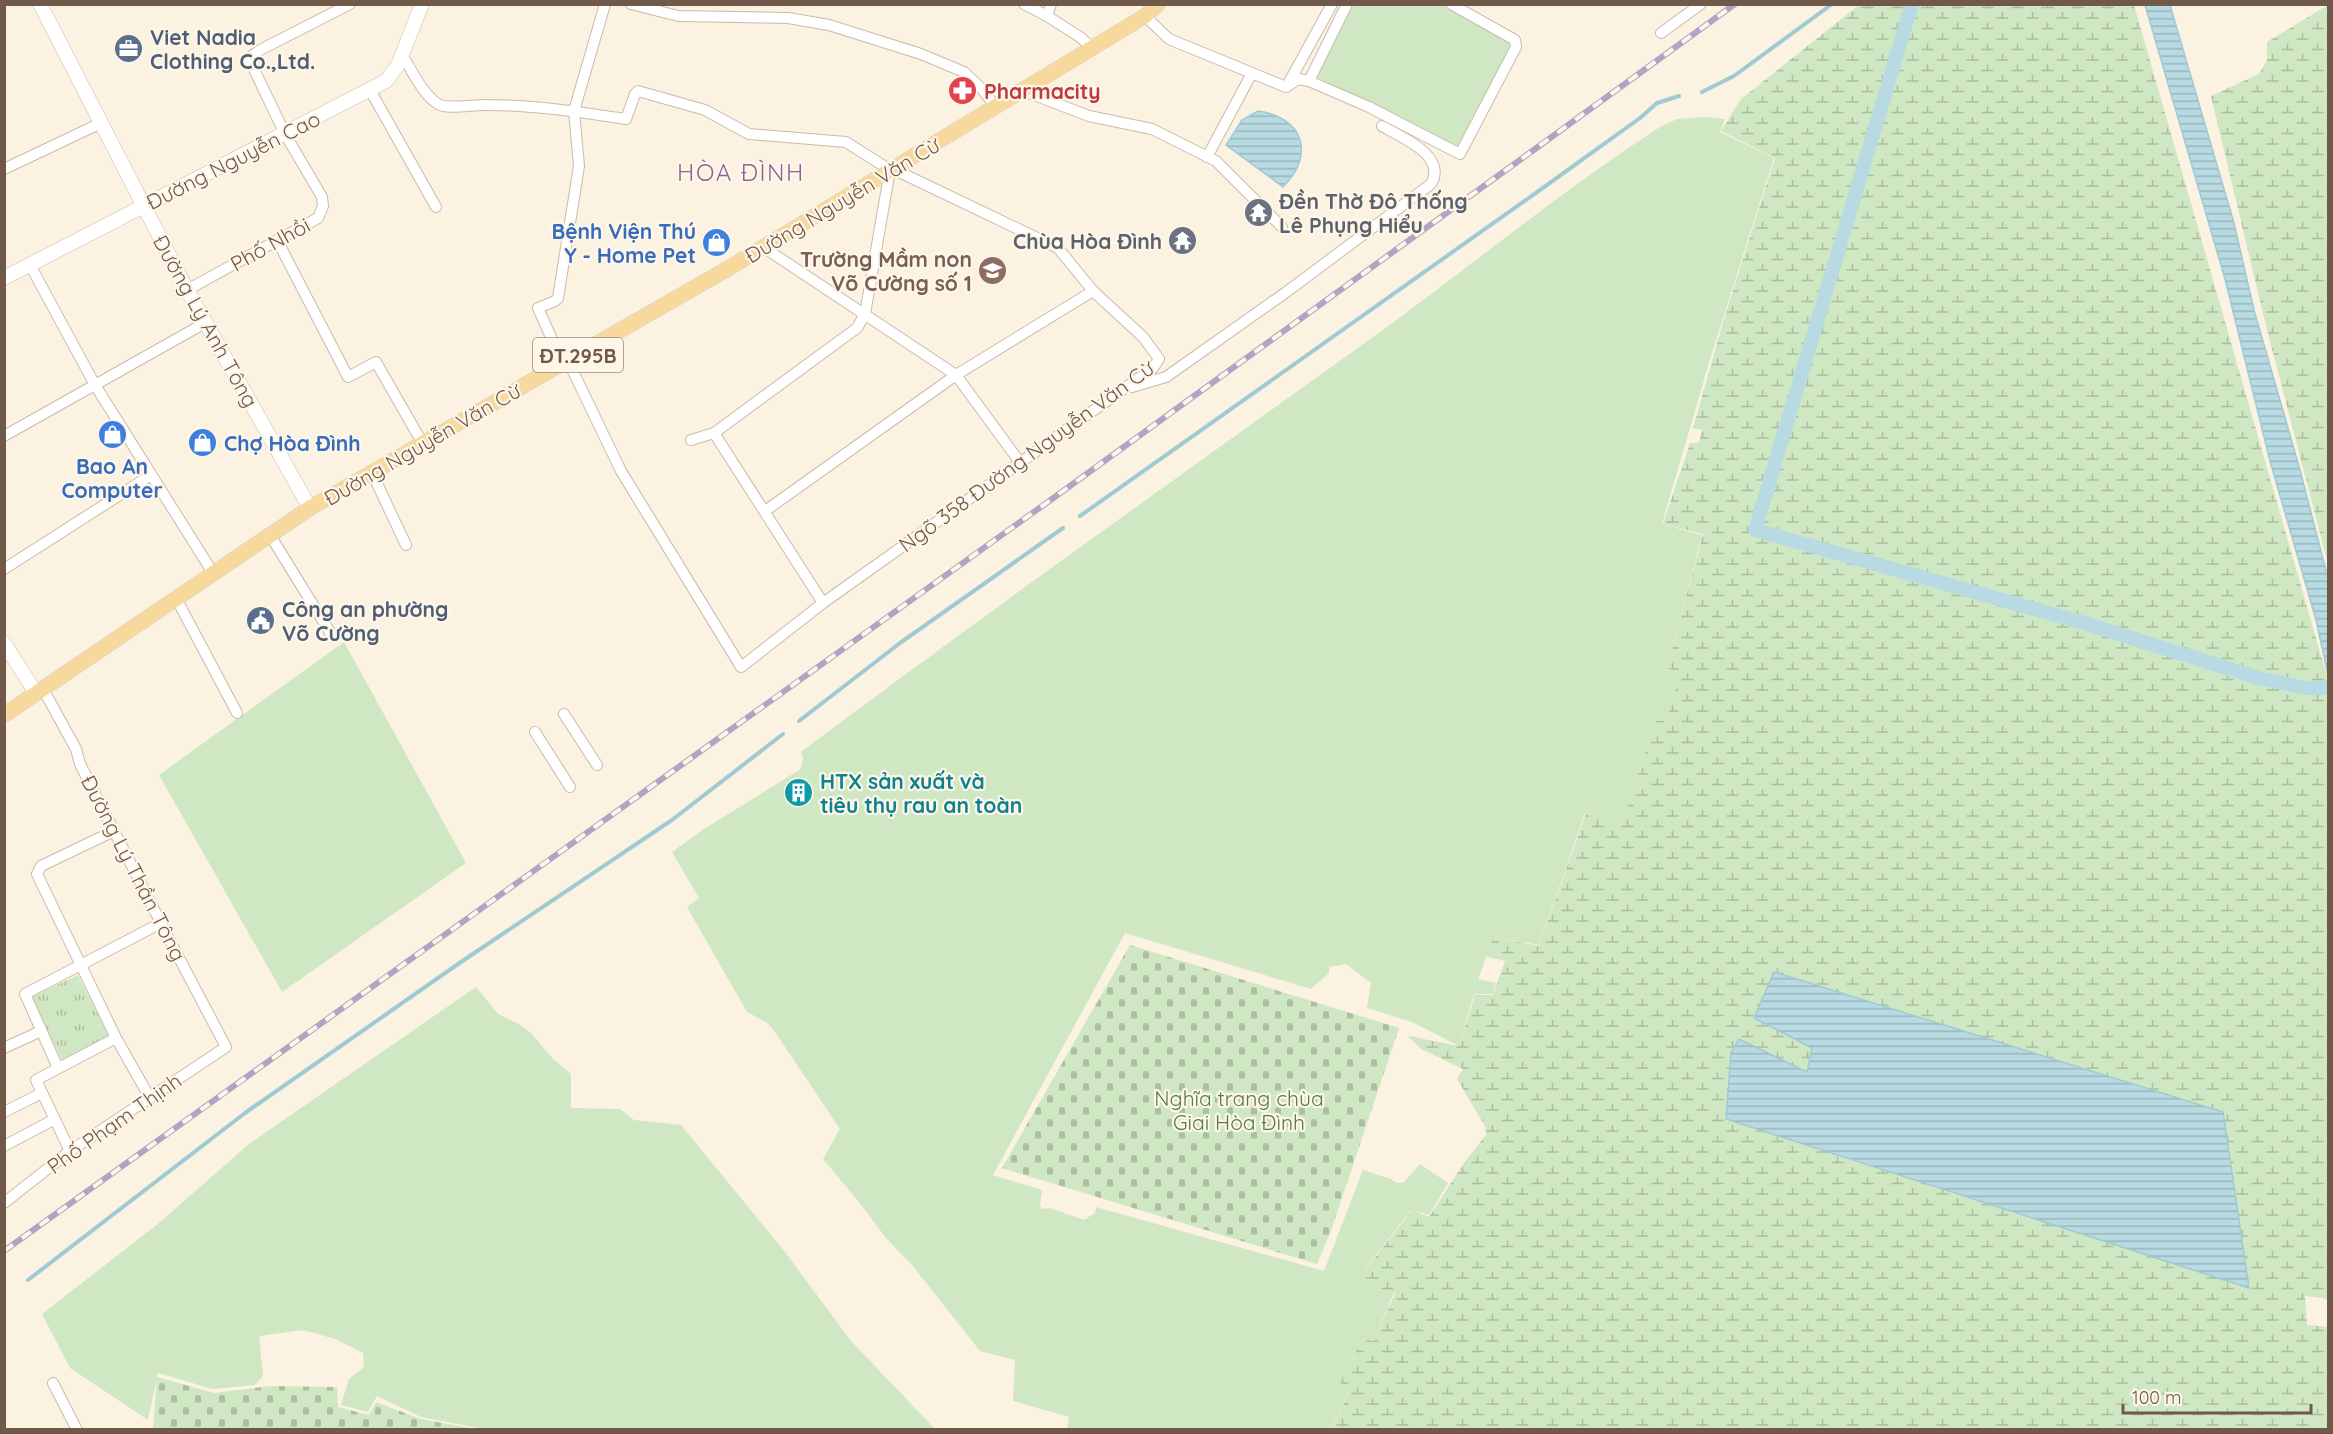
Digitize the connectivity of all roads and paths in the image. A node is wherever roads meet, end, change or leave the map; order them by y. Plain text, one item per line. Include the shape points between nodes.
1 (40, 4) edge
2 (350, 4) edge
3 (422, 4) edge
4 (605, 4) edge
5 (631, 4) edge
6 (1024, 4) edge
7 (1051, 4) edge
8 (1158, 4) edge
9 (1332, 4) edge
10 (1347, 4) edge
11 (1451, 4) edge
12 (1701, 4) edge
13 (1047, 16) junction
14 (1144, 16) junction
15 (1661, 33) dead end
16 (1092, 48) junction
17 (402, 56) junction
18 (1252, 73) junction
19 (1309, 81) junction
20 (1286, 87) junction
21 (370, 90) junction
22 (1021, 90) junction
23 (995, 106) junction
24 (574, 111) junction
25 (101, 123) junction
26 (1382, 126) dead end
27 (285, 134) junction
28 (4, 155) edge
29 (1207, 157) junction
30 (7, 168) edge
31 (892, 169) junction
32 (143, 207) junction
33 (436, 207) dead end
34 (1282, 226) dead end
35 (277, 240) junction
36 (764, 248) junction
37 (30, 265) junction
38 (4, 278) edge
39 (187, 290) junction
40 (1093, 291) junction
41 (865, 314) junction
42 (205, 323) junction
43 (565, 362) junction
44 (956, 375) junction
45 (95, 385) junction
46 (1123, 390) junction
47 (714, 433) junction
48 (5, 435) edge
49 (692, 440) dead end
50 (423, 444) junction
51 (1019, 461) junction
52 (372, 473) junction
53 (152, 475) junction
54 (310, 508) junction
55 (765, 511) junction
56 (270, 535) junction
57 (406, 545) dead end
58 (4, 569) edge
59 (213, 573) junction
60 (176, 598) junction
61 (823, 603) junction
62 (331, 634) dead end
63 (4, 643) edge
64 (40, 691) junction
65 (237, 713) dead end
66 (564, 714) dead end
67 (4, 715) edge
68 (536, 732) dead end
69 (597, 765) dead end
70 (570, 787) dead end
71 (114, 831) junction
72 (161, 923) junction
73 (78, 964) junction
74 (41, 1031) junction
75 (116, 1038) junction
76 (226, 1047) joint
77 (4, 1048) edge
78 (58, 1068) junction
79 (42, 1093) junction
80 (150, 1098) junction
81 (4, 1112) edge
82 (55, 1119) junction
83 (4, 1146) edge
84 (70, 1150) junction
85 (4, 1203) edge
86 (53, 1383) dead end
87 (77, 1430) edge

1 - 25 street, Đường Lý Anh Tông
2 - 27 street, Phố Nhồi via 251,58 253,70
3 - 17 street, Đường Nguyễn Cao
4 - 24 street
5 - 23 street via 678,16 788,18 829,25 964,72
6 - 13 street
7 - 13 street
8 - 14 main road, Đường Nguyễn Văn Cừ / ĐT.295B
9 - 20 street
10 - 19 street
11 - 19 street via 1515,40 1516,47 1460,154
12 - 15 street
13 - 16 street
14 - 16 main road, Đường Nguyễn Văn Cừ / ĐT.295B
14 - 18 street via 1169,39
16 - 22 main road, Đường Nguyễn Văn Cừ / ĐT.295B
17 - 21 street, Đường Nguyễn Cao via 386,81
17 - 24 street via 423,88 445,107 521,105
18 - 20 street
18 - 29 street
19 - 20 street via 1298,80
21 - 27 street, Đường Nguyễn Cao
21 - 33 street
22 - 23 main road, Đường Nguyễn Văn Cừ / ĐT.295B
22 - 29 street via 1089,116 1152,129
23 - 31 main road, Đường Nguyễn Văn Cừ / ĐT.295B
24 - 31 street, Ngõ 358 Đường Nguyễn Văn Cừ via 626,119 635,94 645,92 705,110 749,134 846,142
24 - 43 street via 579,166 561,283 555,302 538,308
25 - 30 street
25 - 32 street, Đường Lý Anh Tông
26 - 46 street via 1430,159 1436,171 1431,184 1166,377
27 - 32 street, Đường Nguyễn Cao
27 - 35 street, Phố Nhồi via 322,197 323,206 318,218
28 - 30 street
29 - 34 street via 1216,161
31 - 36 main road, Đường Nguyễn Văn Cừ / ĐT.295B
31 - 40 street, Ngõ 358 Đường Nguyễn Văn Cừ via 1058,248
31 - 41 street
32 - 37 street, Đường Nguyễn Cao
32 - 39 street, Đường Lý Anh Tông
35 - 39 street, Phố Nhồi
35 - 50 street via 348,377 376,362
36 - 41 street
36 - 43 main road, Đường Nguyễn Văn Cừ / ĐT.295B
37 - 38 street, Đường Nguyễn Cao
37 - 45 street
39 - 42 street, Đường Lý Anh Tông
40 - 44 street
40 - 46 street, Ngõ 358 Đường Nguyễn Văn Cừ via 1158,356 1153,368
41 - 44 street
41 - 47 street via 857,328
42 - 45 street
42 - 54 street, Đường Lý Anh Tông
43 - 50 main road, Đường Nguyễn Văn Cừ / ĐT.295B
43 - 61 street, Ngõ 358 Đường Nguyễn Văn Cừ via 621,471 741,667
44 - 51 street
44 - 55 street
45 - 48 street
45 - 53 street
46 - 51 street, Ngõ 358 Đường Nguyễn Văn Cừ
47 - 49 street
47 - 55 street
50 - 52 main road, Đường Nguyễn Văn Cừ / ĐT.295B
51 - 61 street, Ngõ 358 Đường Nguyễn Văn Cừ
52 - 54 main road, Đường Nguyễn Văn Cừ / ĐT.295B
52 - 57 street
53 - 58 street
53 - 59 street
54 - 56 main road, Đường Nguyễn Văn Cừ / ĐT.295B
55 - 61 street
56 - 59 main road, Đường Nguyễn Văn Cừ / ĐT.295B
56 - 62 street
59 - 60 main road, Đường Nguyễn Văn Cừ / ĐT.295B
60 - 64 main road, Đường Nguyễn Văn Cừ / ĐT.295B
60 - 65 street
63 - 64 street, Đường Lý Thần Tông
64 - 67 main road, Đường Nguyễn Văn Cừ / ĐT.295B
64 - 71 street, Đường Lý Thần Tông via 76,749
66 - 69 street
68 - 70 street
71 - 72 street, Đường Lý Thần Tông
71 - 73 street via 38,870 38,879
72 - 73 street
72 - 76 street, Đường Lý Thần Tông
73 - 74 street via 25,994
73 - 75 street
74 - 77 street
74 - 78 street
75 - 78 street
75 - 80 street
76 - 80 street, Phố Phạm Thịnh
78 - 79 street via 36,1080
79 - 81 street
79 - 82 street
80 - 84 street, Phố Phạm Thịnh
82 - 83 street
82 - 84 street
84 - 85 street, Phố Phạm Thịnh
86 - 87 street

